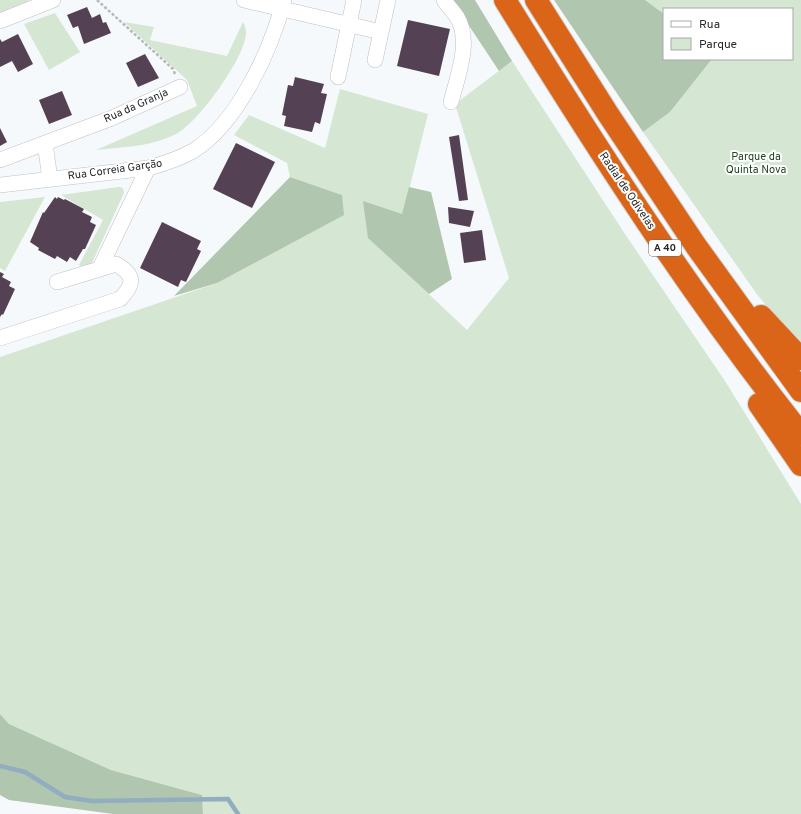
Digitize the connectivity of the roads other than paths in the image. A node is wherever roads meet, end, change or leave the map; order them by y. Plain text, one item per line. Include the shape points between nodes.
1 (53, 0) edge
2 (244, 0) edge
3 (354, 0) edge
4 (388, 0) edge
5 (444, 0) edge
6 (505, 0) edge
7 (536, 0) edge
8 (541, 0) edge
9 (283, 4) edge
10 (0, 21) edge
11 (349, 24) junction
12 (381, 32) junction
13 (539, 55) junction
14 (375, 60) dead end
15 (338, 77) dead end
16 (180, 87) road end
17 (451, 102) dead end
18 (45, 143) junction
19 (0, 160) edge
20 (148, 168) junction
21 (50, 179) junction
22 (0, 185) edge
23 (100, 268) junction
24 (57, 282) dead end
25 (0, 338) edge
26 (801, 359) edge
27 (801, 391) edge
28 (801, 434) edge
29 (801, 465) edge

1 - 10 street
2 - 9 street
3 - 11 street
4 - 12 street
5 - 17 street via 458,18 464,42
6 - 13 highway, Radial de Odivelas / A 40
7 - 27 highway, A 40 via 696,246
8 - 26 highway via 613,100 735,281 758,312
9 - 11 street
9 - 20 street, Rua Correia Garção via 260,66 229,115 214,133 194,150 168,163
11 - 12 street
11 - 15 street
12 - 14 street
13 - 28 highway, Radial de Odivelas / A 40 via 636,204 742,356
13 - 29 highway via 641,239
16 - 18 street, Rua da Granja via 112,118
18 - 19 street, Rua da Granja
18 - 21 street
20 - 21 street, Rua Correia Garção
20 - 23 street
21 - 22 street, Rua Correia Garção
23 - 24 street
23 - 25 street via 116,264 126,270 131,280 129,290 120,299

